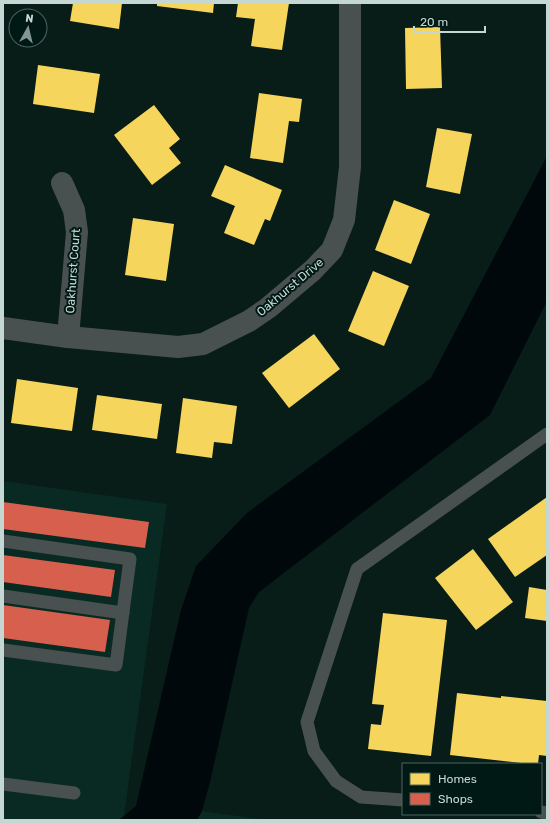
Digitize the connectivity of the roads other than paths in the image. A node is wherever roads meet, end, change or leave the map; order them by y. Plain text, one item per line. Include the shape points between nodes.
1 (350, 3) edge
2 (62, 183) dead end
3 (3, 328) edge
4 (68, 337) junction
5 (547, 434) edge
6 (3, 541) edge
7 (3, 596) edge
8 (123, 613) junction
9 (3, 650) edge
10 (3, 784) edge
11 (74, 793) dead end
12 (402, 800) edge

1 - 4 street, Oakhurst Drive via 350,167 344,220 332,250 313,270 268,308 249,321 204,344 178,347
2 - 4 street, Oakhurst Court via 74,210 77,232
3 - 4 street, Oakhurst Drive
5 - 12 lane via 357,569 307,722 314,751 336,781 361,797
6 - 8 lane via 130,559
7 - 8 lane
8 - 9 lane via 116,665
10 - 11 lane

